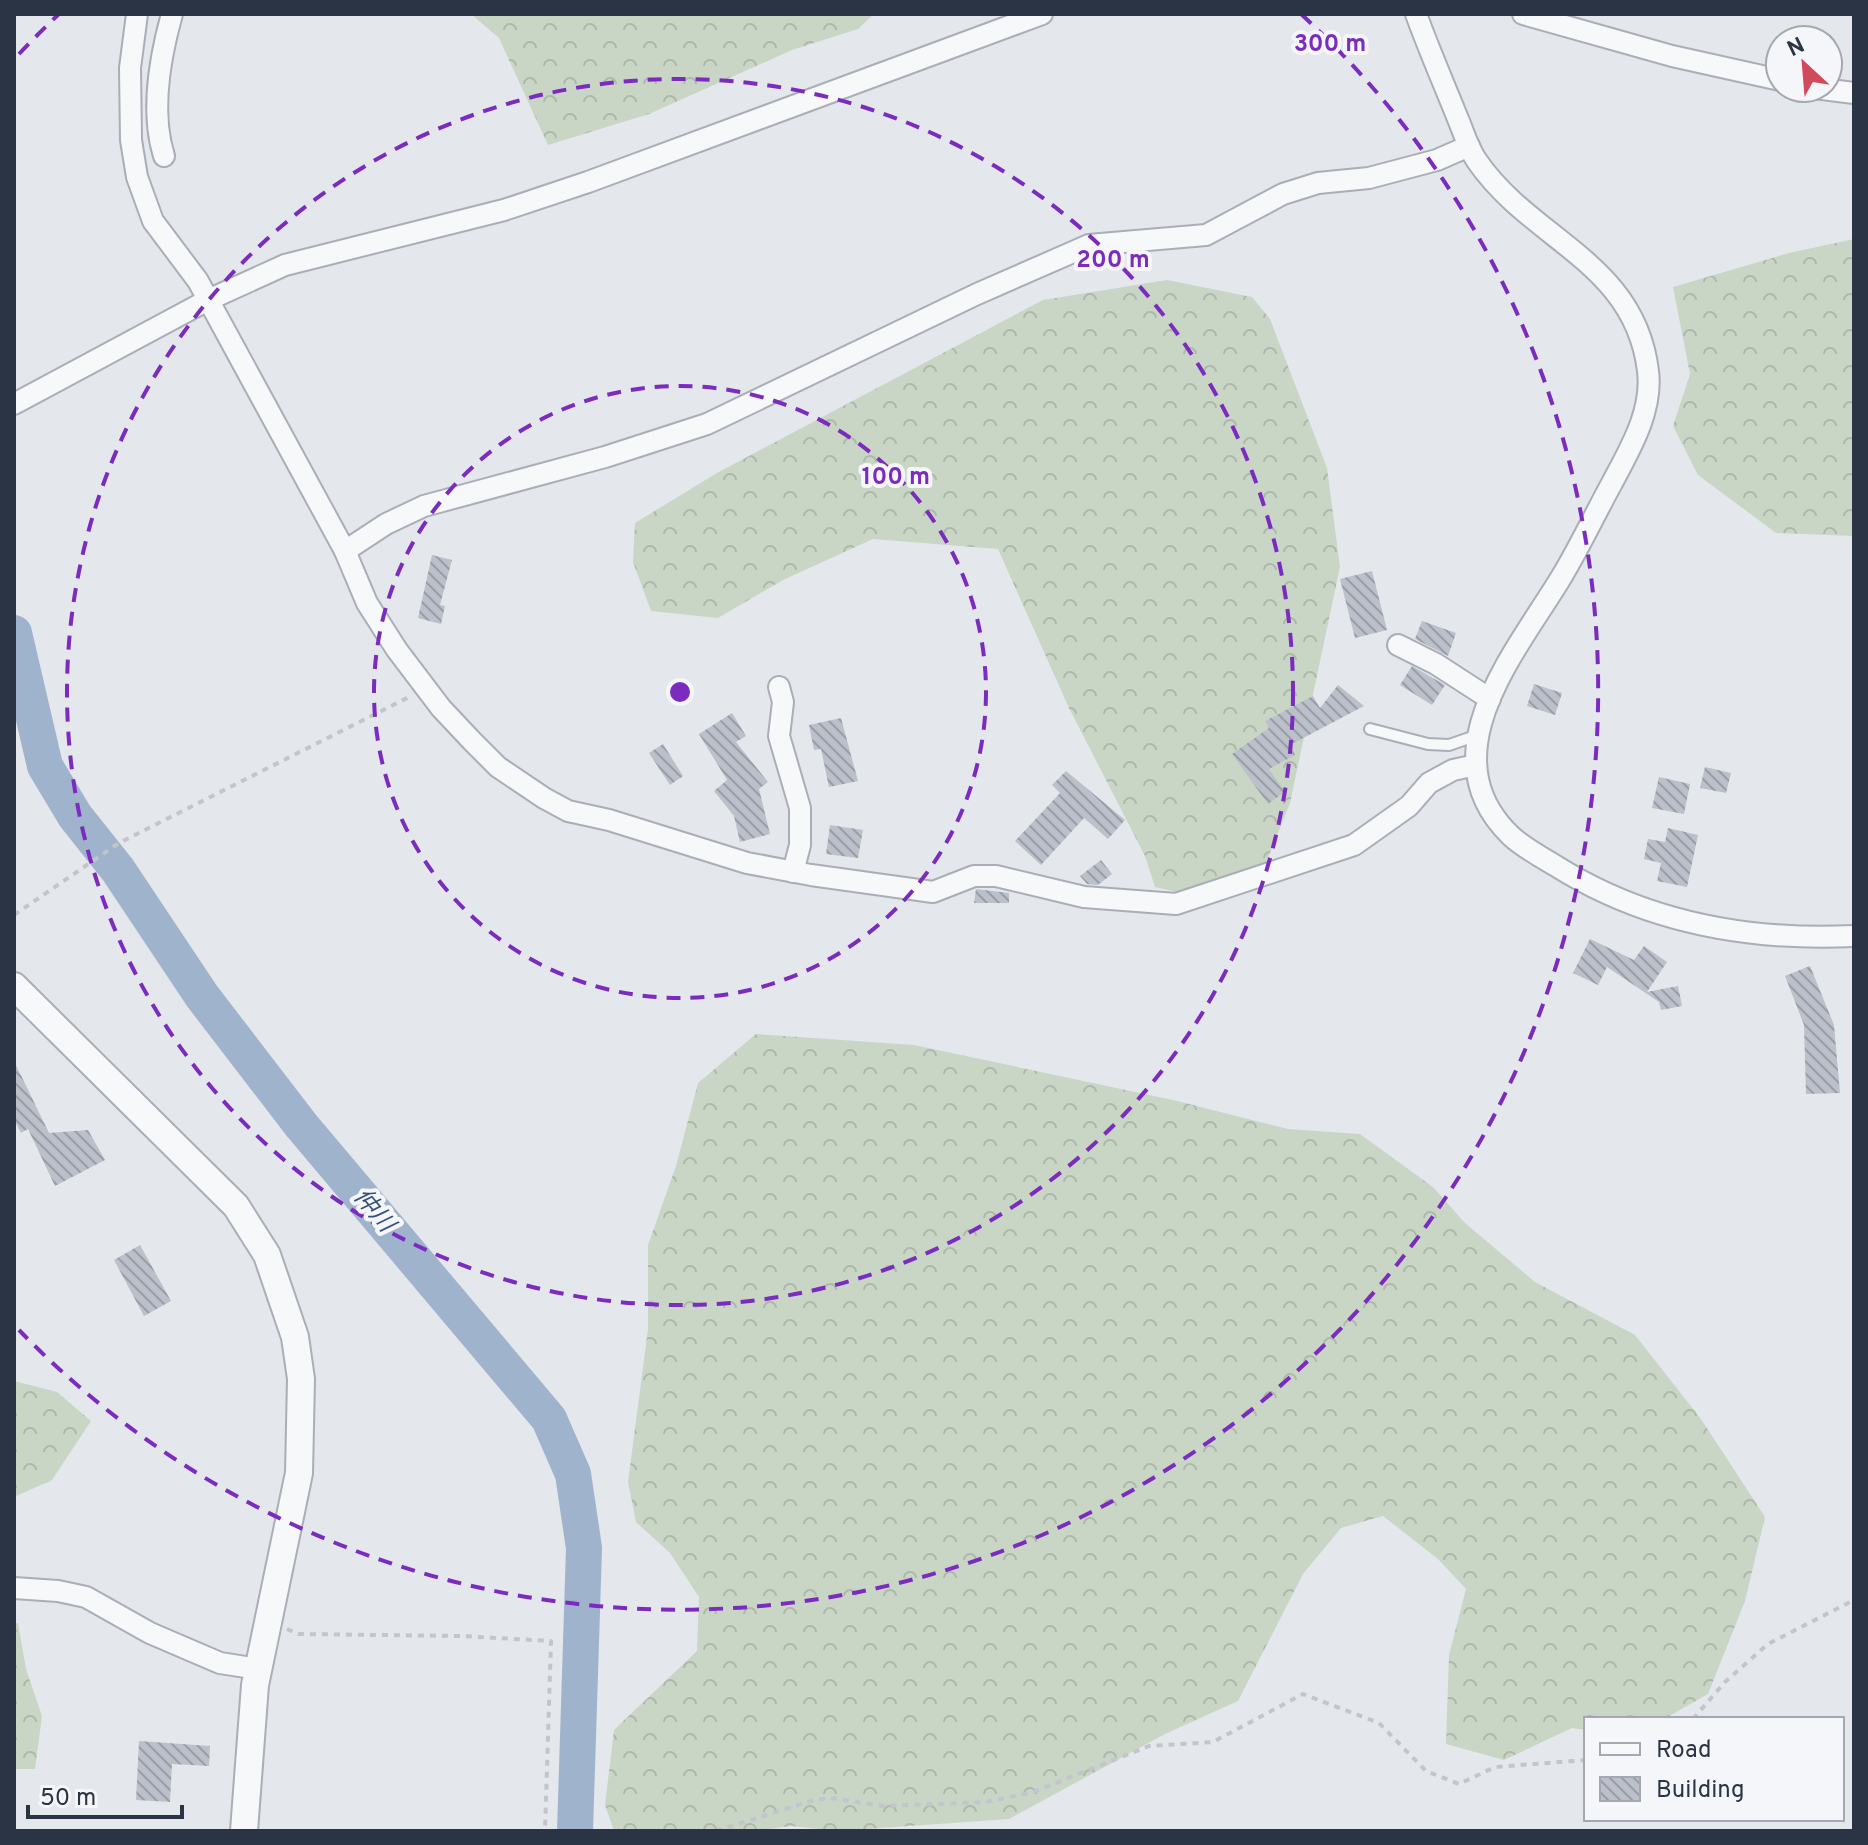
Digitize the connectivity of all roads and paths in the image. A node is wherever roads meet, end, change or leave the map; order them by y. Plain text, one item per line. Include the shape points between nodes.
1 (137, 14) edge
2 (172, 14) edge
3 (1042, 14) edge
4 (1416, 14) edge
5 (1523, 14) edge
6 (1764, 76) edge
7 (1469, 146) junction
8 (164, 156) dead end
9 (208, 300) junction
10 (14, 404) edge
11 (345, 551) junction
12 (1398, 645) dead end
13 (423, 684) junction
14 (779, 687) dead end
15 (1490, 699) junction
16 (1370, 729) dead end
17 (1478, 735) junction
18 (1476, 765) junction
19 (793, 872) junction
20 (14, 915) edge
21 (1854, 936) edge
22 (14, 986) edge
23 (14, 1588) edge
24 (1854, 1600) edge
25 (267, 1619) junction
26 (258, 1669) junction
27 (1695, 1717) edge
28 (1584, 1760) edge
29 (244, 1831) edge
30 (545, 1831) edge
31 (716, 1831) edge

1 - 9 street via 129,111 137,177 153,221
2 - 8 street via 160,65
3 - 9 street via 588,182 436,229 314,255
4 - 7 street
5 - 6 street
7 - 11 street via 1369,178 1318,183 1283,194 1206,235 1089,245 707,424 424,506
7 - 15 street via 1511,199 1604,276 1629,309 1649,377 1636,437 1561,577 1509,654
9 - 10 street
9 - 11 street
11 - 13 street via 367,603
12 - 15 street
13 - 19 street via 498,767 568,811
13 - 20 path via 407,699 119,843
14 - 19 street via 779,736 800,808 800,845
15 - 17 street
16 - 17 lane via 1428,744 1449,745
17 - 18 street
18 - 19 street via 1429,783 1409,806 1354,845 1176,904 1084,897 996,876 974,876 933,892
18 - 21 street via 1490,807 1512,837 1598,890 1696,925 1758,935
22 - 25 street via 228,1198 267,1255 282,1292 295,1337 302,1415 299,1473
23 - 26 street via 86,1597 150,1633 220,1663
24 - 27 path via 1768,1644
25 - 26 street
25 - 30 path via 298,1634 551,1641
26 - 29 street
28 - 31 path via 1495,1767 1459,1784 1426,1771 1379,1723 1303,1694 1213,1742 1149,1746 1033,1792 986,1802 882,1806 831,1798

